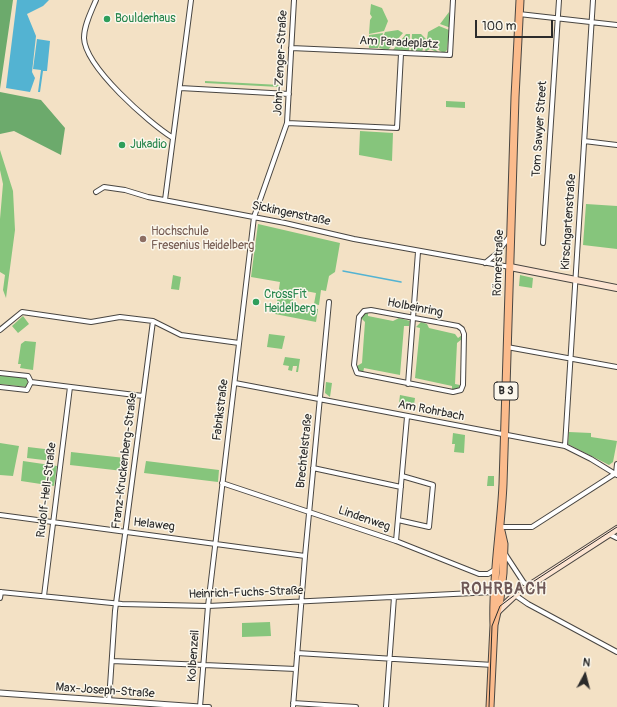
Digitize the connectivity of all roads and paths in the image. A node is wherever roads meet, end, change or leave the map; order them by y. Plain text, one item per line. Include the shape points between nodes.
1 (96, 0) edge
2 (191, 0) edge
3 (294, 0) edge
4 (453, 0) edge
5 (520, 0) edge
6 (559, 0) edge
7 (594, 0) edge
8 (520, 14) junction
9 (558, 17) junction
10 (592, 21) junction
11 (617, 25) edge
12 (291, 48) junction
13 (401, 54) junction
14 (180, 88) junction
15 (289, 94) junction
16 (288, 123) junction
17 (173, 138) junction
18 (584, 141) junction
19 (617, 145) edge
20 (96, 192) dead end
21 (165, 200) junction
22 (254, 217) junction
23 (510, 235) junction
24 (543, 243) dead end
25 (418, 252) junction
26 (484, 263) junction
27 (510, 267) junction
28 (575, 280) junction
29 (617, 288) edge
30 (329, 302) dead end
31 (413, 318) junction
32 (153, 321) junction
33 (0, 330) edge
34 (239, 343) junction
35 (507, 347) junction
36 (570, 359) junction
37 (617, 367) edge
38 (0, 373) edge
39 (30, 382) junction
40 (235, 383) junction
41 (408, 384) junction
42 (0, 387) edge
43 (70, 387) junction
44 (143, 396) junction
45 (320, 400) junction
46 (407, 417) junction
47 (505, 435) junction
48 (565, 446) junction
49 (617, 464) edge
50 (313, 468) junction
51 (616, 474) edge
52 (402, 476) junction
53 (222, 483) junction
54 (401, 487) junction
55 (309, 511) junction
56 (0, 515) edge
57 (398, 520) junction
58 (53, 522) junction
59 (501, 527) junction
60 (617, 529) edge
61 (126, 532) junction
62 (609, 534) junction
63 (617, 538) edge
64 (396, 541) junction
65 (215, 543) junction
66 (504, 551) junction
67 (304, 556) junction
68 (496, 569) junction
69 (530, 585) junction
70 (0, 592) edge
71 (494, 592) junction
72 (515, 595) junction
73 (44, 596) junction
74 (394, 597) junction
75 (0, 598) edge
76 (301, 601) junction
77 (116, 604) junction
78 (208, 606) junction
79 (498, 611) junction
80 (494, 625) junction
81 (617, 652) edge
82 (297, 653) junction
83 (388, 658) junction
84 (112, 661) junction
85 (493, 665) junction
86 (203, 666) junction
87 (296, 669) junction
88 (0, 693) edge
89 (109, 701) junction
90 (293, 705) edge
91 (184, 706) edge
92 (200, 707) edge
93 (209, 707) edge
94 (356, 707) edge
95 (386, 707) edge
96 (490, 707) edge

1 - 17 street via 84,36 89,55 104,76 160,130
2 - 14 street
3 - 12 street, John-Zenger-Straße
4 - 13 street, Am Paradeplatz via 450,55
5 - 8 main road, Römerstraße
6 - 9 street, Tom Sawyer Street
7 - 10 street, Kirschgartenstraße
8 - 9 street
8 - 23 main road, Römerstraße
9 - 10 street
9 - 24 street, Tom Sawyer Street
10 - 11 street
10 - 18 street, Kirschgartenstraße
12 - 13 street, Am Paradeplatz
12 - 15 street, John-Zenger-Straße
13 - 16 street via 397,128
14 - 15 street
14 - 17 street
15 - 16 street, John-Zenger-Straße
16 - 22 street, John-Zenger-Straße
17 - 21 street
18 - 19 street
18 - 28 street, Kirschgartenstraße
20 - 21 street, Sickingenstraße via 100,188 108,187
21 - 22 street, Sickingenstraße
22 - 25 street, Sickingenstraße
22 - 34 street, Fabrikstraße
23 - 26 street via 496,254
23 - 27 main road, Römerstraße
25 - 26 street, Sickingenstraße
25 - 31 street
26 - 27 street, Sickingenstraße
27 - 28 main road, Sickingenstraße
27 - 35 main road, Römerstraße / B 3
28 - 29 main road, Sickingenstraße
28 - 36 street, Kirschgartenstraße
30 - 45 street, Brechtelstraße
31 - 41 street
31 - 41 street, Holbeinring via 364,311 360,317 354,365 359,374
31 - 41 street, Holbeinring via 458,326 464,330 463,385 460,391 453,392
32 - 33 street via 120,317 91,322 22,312
32 - 34 street via 181,334
32 - 44 street, Franz-Kruckenberg-Straße
34 - 40 street, Fabrikstraße
35 - 36 street
35 - 47 main road, Römerstraße / B 3
36 - 37 street
36 - 48 street, Kirschgartenstraße
38 - 39 street via 28,376
39 - 42 street via 27,390
39 - 43 street
40 - 45 street, Am Rohrbach
40 - 53 street, Fabrikstraße
43 - 44 street
43 - 58 street, Rudolf-Hell-Straße
44 - 61 street, Franz-Kruckenberg-Straße
45 - 46 street, Am Rohrbach
45 - 50 street, Brechtelstraße
46 - 47 street, Am Rohrbach
46 - 52 street
47 - 48 street, Am Rohrbach
47 - 59 main road, Römerstraße / B 3
48 - 51 street, Am Rohrbach
49 - 51 street
50 - 54 street
50 - 55 street, Brechtelstraße
51 - 59 street via 532,527
52 - 54 street
52 - 57 street via 433,485 429,527
53 - 55 street, Lindenweg
53 - 65 street, Fabrikstraße
54 - 57 street
55 - 64 street, Lindenweg
55 - 67 street, Brechtelstraße
56 - 58 street, Helaweg
57 - 64 street
58 - 61 street, Helaweg
58 - 73 street, Rudolf-Hell-Straße
59 - 66 main road, Römerstraße / B 3
59 - 68 main road, Römerstraße / B 3 via 497,543
60 - 62 main road
61 - 65 street, Helaweg
61 - 77 street, Franz-Kruckenberg-Straße
62 - 63 street
62 - 69 main road
64 - 68 street, Lindenweg via 479,574 488,574
65 - 67 street, Helaweg
65 - 78 street, Fabrikstraße
66 - 69 street via 524,583
66 - 79 main road, Römerstraße / B 3
67 - 76 street, Brechtelstraße
68 - 71 main road, Römerstraße / B 3
69 - 72 main road
70 - 73 street, Heinrich-Fuchs-Straße
70 - 75 street
71 - 74 street, Heinrich-Fuchs-Straße
71 - 80 main road, Römerstraße / B 3
72 - 79 main road
72 - 81 street
73 - 77 street, Heinrich-Fuchs-Straße
74 - 76 street, Heinrich-Fuchs-Straße
74 - 83 street
76 - 78 street, Heinrich-Fuchs-Straße
76 - 82 street, Brechtelstraße
77 - 78 street, Heinrich-Fuchs-Straße
77 - 84 street, Franz-Kruckenberg-Straße
78 - 86 street, Kolbenzeil
79 - 80 main road, B 3
80 - 85 main road, B 3
82 - 83 street
82 - 87 street, Brechtelstraße
83 - 85 street
83 - 95 street
84 - 86 street
84 - 89 street, Franz-Kruckenberg-Straße
85 - 96 main road, B 3
86 - 87 street
86 - 92 street, Kolbenzeil
87 - 90 street, Brechtelstraße
88 - 89 street, Max-Joseph-Straße
89 - 91 street, Max-Joseph-Straße
90 - 94 street
91 - 92 street, Max-Joseph-Straße
92 - 93 street, Max-Joseph-Straße

